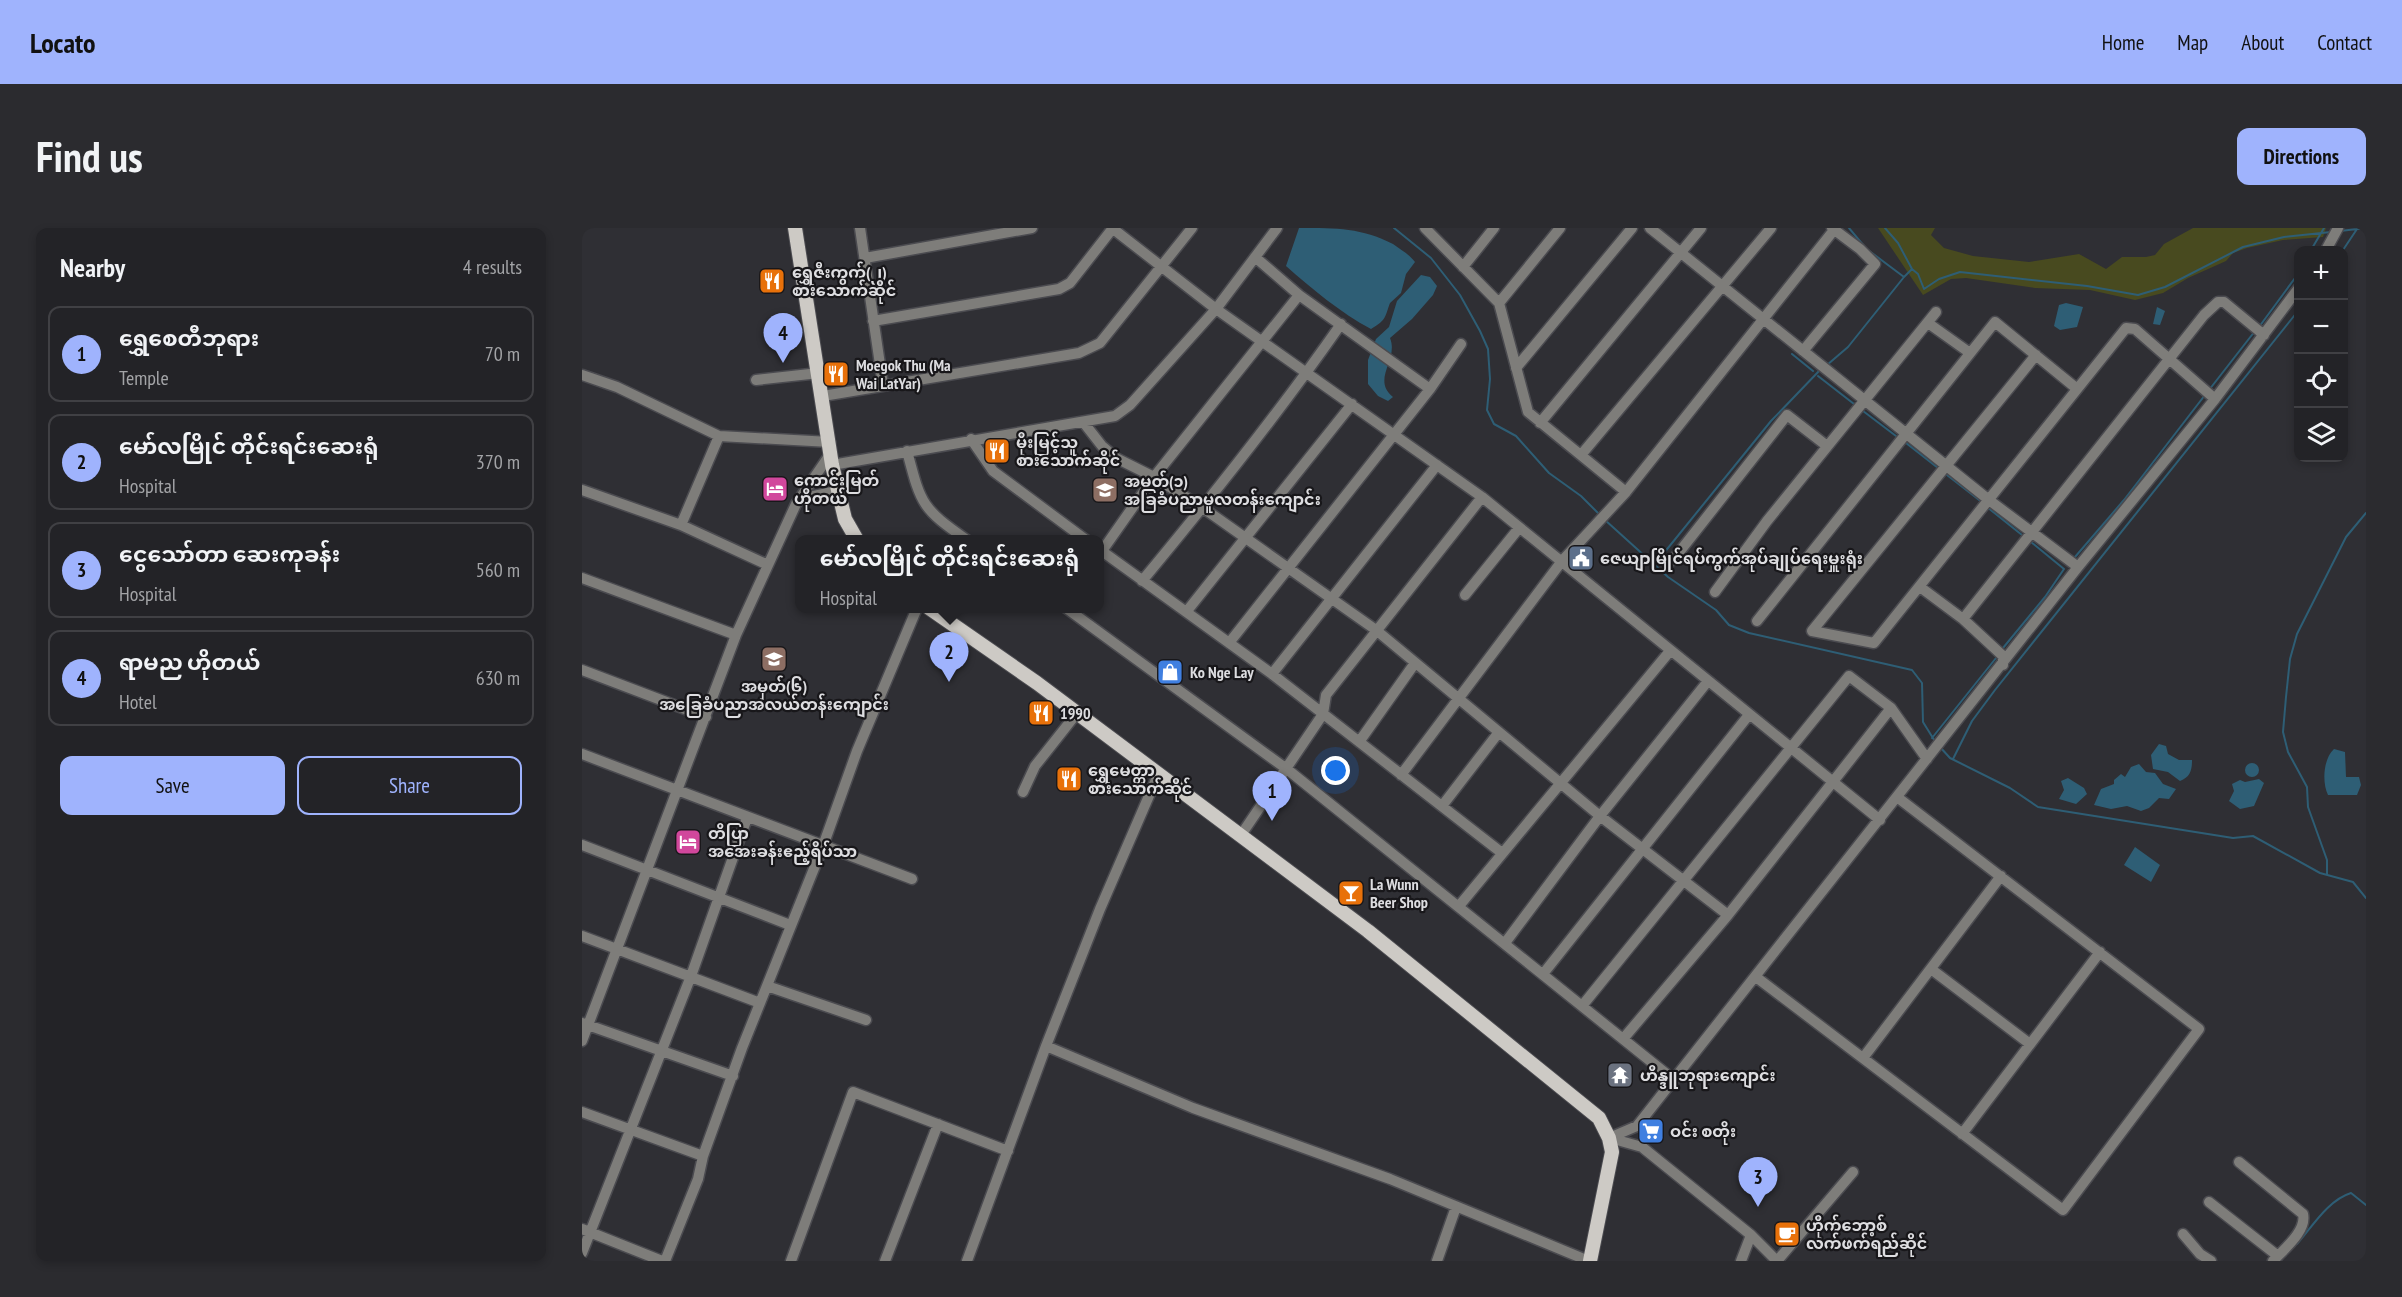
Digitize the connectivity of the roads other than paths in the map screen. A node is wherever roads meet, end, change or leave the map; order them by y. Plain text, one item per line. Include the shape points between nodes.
1 (795, 228) edge
2 (860, 228) edge
3 (1032, 228) edge
4 (1112, 228) edge
5 (1192, 228) edge
6 (1277, 228) edge
7 (1425, 228) edge
8 (1494, 228) edge
9 (1560, 228) edge
10 (1632, 228) edge
11 (1650, 228) edge
12 (1701, 228) edge
13 (1771, 228) edge
14 (2338, 228) edge
15 (1833, 229) edge
16 (2329, 246) edge
17 (1681, 253) junction
18 (1255, 257) junction
19 (864, 258) junction
20 (1162, 266) junction
21 (1463, 267) junction
22 (1722, 286) junction
23 (2294, 294) edge
24 (1299, 295) junction
25 (1499, 303) junction
26 (1216, 309) junction
27 (1936, 312) dead end
28 (1762, 319) junction
29 (873, 321) junction
30 (1928, 323) junction
31 (1341, 324) junction
32 (2264, 335) junction
33 (1264, 341) junction
34 (1461, 344) dead end
35 (1803, 351) junction
36 (1970, 353) junction
37 (2036, 355) junction
38 (2168, 358) junction
39 (1516, 368) junction
40 (819, 373) junction
41 (1307, 373) junction
42 (582, 375) edge
43 (756, 380) dead end
44 (883, 385) junction
45 (2076, 388) junction
46 (1430, 389) junction
47 (823, 396) junction
48 (2215, 399) junction
49 (1865, 400) junction
50 (1352, 404) junction
51 (1084, 423) junction
52 (1540, 423) junction
53 (1906, 432) junction
54 (1395, 435) junction
55 (719, 436) junction
56 (971, 439) junction
57 (1827, 446) junction
58 (907, 451) junction
59 (831, 454) junction
60 (1581, 455) junction
61 (1437, 465) junction
62 (1947, 466) junction
63 (1154, 477) junction
64 (582, 490) edge
65 (837, 491) junction
66 (1626, 492) junction
67 (1482, 497) junction
68 (800, 499) junction
69 (1989, 500) junction
70 (1203, 508) junction
71 (681, 525) junction
72 (1519, 528) junction
73 (2032, 532) junction
74 (853, 535) edge
75 (960, 535) edge
76 (1079, 535) edge
77 (1243, 538) junction
78 (1104, 546) edge
79 (1104, 552) edge
80 (1673, 560) dead end
81 (1562, 561) junction
82 (768, 565) junction
83 (2078, 567) junction
84 (1287, 568) junction
85 (582, 578) edge
86 (1142, 580) junction
87 (1920, 587) junction
88 (1715, 592) dead end
89 (1466, 595) dead end
90 (1331, 599) junction
91 (1187, 611) junction
92 (915, 613) edge
93 (935, 613) edge
94 (1072, 613) edge
95 (1963, 618) junction
96 (1757, 621) dead end
97 (1376, 630) junction
98 (736, 635) junction
99 (1229, 643) junction
100 (1670, 651) junction
101 (1416, 663) junction
102 (2002, 665) junction
103 (582, 670) edge
104 (1272, 674) junction
105 (1708, 681) junction
106 (1458, 698) junction
107 (1891, 708) junction
108 (1077, 713) junction
109 (1323, 714) junction
110 (1748, 716) junction
111 (706, 717) junction
112 (1499, 732) junction
113 (1359, 742) junction
114 (1792, 749) junction
115 (582, 754) edge
116 (1929, 756) junction
117 (1288, 770) junction
118 (1158, 775) junction
119 (1401, 775) junction
120 (1832, 782) junction
121 (1560, 783) junction
122 (678, 789) junction
123 (1023, 792) dead end
124 (1897, 797) junction
125 (1442, 806) junction
126 (1600, 816) junction
127 (747, 818) junction
128 (1880, 820) junction
129 (1241, 835) junction
130 (582, 845) edge
131 (823, 846) junction
132 (1644, 849) junction
133 (1502, 853) junction
134 (646, 869) junction
135 (2001, 876) junction
136 (912, 879) dead end
137 (1685, 879) junction
138 (718, 896) junction
139 (1459, 906) junction
140 (1728, 915) junction
141 (790, 926) junction
142 (582, 936) edge
143 (1505, 943) junction
144 (615, 949) junction
145 (2100, 952) junction
146 (1931, 969) junction
147 (1543, 974) junction
148 (690, 976) junction
149 (1756, 977) junction
150 (767, 986) junction
151 (760, 1003) junction
152 (1582, 1006) junction
153 (866, 1020) dead end
154 (585, 1024) edge
155 (1623, 1039) junction
156 (582, 1041) edge
157 (2030, 1044) junction
158 (1046, 1046) junction
159 (661, 1052) junction
160 (1863, 1058) junction
161 (733, 1076) junction
162 (1674, 1080) junction
163 (582, 1112) edge
164 (938, 1124) junction
165 (629, 1130) junction
166 (1962, 1134) junction
167 (1609, 1138) junction
168 (1008, 1150) junction
169 (702, 1156) junction
170 (2239, 1162) dead end
171 (1853, 1172) dead end
172 (2209, 1203) dead end
173 (1456, 1207) junction
174 (586, 1231) edge
175 (2183, 1234) dead end
176 (1751, 1235) junction
177 (582, 1253) edge
178 (2276, 1258) edge
179 (663, 1261) edge
180 (791, 1261) edge
181 (885, 1261) edge
182 (966, 1261) edge
183 (1437, 1261) edge
184 (1589, 1261) edge
185 (1741, 1261) edge
186 (1777, 1261) edge
187 (2211, 1261) edge

1 - 40 main road
2 - 19 street
3 - 19 street
4 - 20 street
4 - 29 street via 1070,283 1059,289
5 - 20 street
6 - 18 street
7 - 21 street
8 - 21 street
9 - 25 street
10 - 39 street
11 - 17 street
12 - 17 street
13 - 22 street
14 - 16 street
15 - 28 street
15 - 35 street via 1875,264
17 - 22 street
17 - 52 street
18 - 24 street
18 - 26 street
19 - 29 street
20 - 26 street
20 - 44 street via 1100,343 1078,353
21 - 25 street
22 - 28 street
22 - 60 street
23 - 32 street
24 - 31 street
24 - 33 street
25 - 39 street
26 - 33 street
26 - 51 street via 1130,405 1115,416
27 - 30 street
28 - 35 street
28 - 66 street
29 - 44 street
30 - 36 street
30 - 49 street
31 - 41 street
31 - 46 street
32 - 38 street via 2233,307 2218,302
32 - 48 street
33 - 41 street
33 - 63 street
34 - 46 street
35 - 49 street
36 - 37 street via 1995,322
36 - 53 street
37 - 45 street
37 - 62 street
38 - 45 street via 2135,329 2126,328
38 - 48 street
38 - 73 street
39 - 52 street via 1528,412
40 - 43 street
40 - 47 main road
41 - 50 street
41 - 70 street
42 - 55 street via 617,387
44 - 47 street
45 - 69 street
46 - 54 street
47 - 59 main road
48 - 83 street
49 - 53 street
49 - 57 street
50 - 54 street
50 - 77 street
51 - 56 street
51 - 63 street via 1116,458
52 - 60 street
53 - 62 street
53 - 96 street
54 - 61 street
54 - 84 street
55 - 59 street
55 - 71 street
56 - 58 street
56 - 76 street via 993,471
57 - 80 street via 1787,415
57 - 88 street
58 - 59 street
58 - 75 street via 923,503
59 - 65 main road
59 - 68 street
60 - 66 street
61 - 67 street
61 - 90 street
62 - 69 street
62 - 87 street via 1812,631 1874,644
63 - 70 street
63 - 78 street
64 - 71 street
65 - 68 street
65 - 74 main road
66 - 81 street
67 - 72 street
67 - 97 street
68 - 82 street
69 - 73 street
69 - 87 street
70 - 77 street
70 - 86 street
71 - 82 street
72 - 81 street
72 - 89 street
73 - 83 street
73 - 95 street
77 - 84 street
77 - 91 street
79 - 86 street
81 - 100 street
81 - 106 street
82 - 98 street
83 - 102 street
84 - 90 street
84 - 99 street
85 - 98 street
86 - 91 street
87 - 95 street
90 - 97 street
90 - 104 street
91 - 99 street
92 - 131 street via 856,751
93 - 108 main road
94 - 117 street
95 - 102 street via 2003,657
97 - 101 street
97 - 109 street via 1326,695
98 - 111 street
99 - 104 street
100 - 105 street
100 - 121 street
101 - 106 street
101 - 113 street
102 - 116 street
103 - 111 street
104 - 109 street
105 - 110 street
105 - 126 street
106 - 112 street
106 - 119 street
107 - 114 street via 1849,676
107 - 116 street
107 - 120 street
108 - 118 main road
108 - 123 street via 1035,766
109 - 113 street
109 - 117 street
110 - 114 street
110 - 132 street
111 - 122 street
112 - 121 street
112 - 125 street
113 - 119 street
114 - 120 street
114 - 137 street
115 - 122 street
116 - 124 street
117 - 129 street
117 - 139 street
118 - 129 main road
118 - 158 street
119 - 125 street
120 - 128 street
120 - 140 street
121 - 126 street
121 - 133 street
122 - 127 street
122 - 134 street
124 - 128 street
124 - 135 street
125 - 133 street
126 - 132 street
126 - 143 street
127 - 131 street
127 - 138 street
128 - 149 street
129 - 167 main road via 1368,931 1599,1118
130 - 134 street
131 - 136 street
131 - 141 street
132 - 137 street
132 - 147 street
133 - 139 street
134 - 138 street
134 - 144 street
135 - 145 street
135 - 146 street
137 - 140 street
137 - 152 street
138 - 141 street
138 - 148 street
139 - 143 street
140 - 155 street
141 - 150 street
142 - 144 street
143 - 147 street
144 - 148 street
144 - 154 street
145 - 157 street
145 - 166 street via 2199,1029 2063,1210
146 - 157 street
146 - 160 street
147 - 152 street
148 - 151 street
148 - 159 street
149 - 160 street
149 - 162 street
150 - 151 street
150 - 153 street
151 - 161 street
152 - 155 street
154 - 156 street
154 - 159 street
155 - 162 street
157 - 166 street
158 - 168 street
158 - 173 street via 1193,1108
159 - 161 street
159 - 165 street
160 - 166 street
161 - 169 street
162 - 167 street via 1637,1126
163 - 165 street
164 - 168 street
164 - 180 street via 853,1092
164 - 181 street
165 - 169 street
165 - 174 street
167 - 176 street via 1642,1147
167 - 184 main road via 1611,1165
168 - 182 street
169 - 179 street via 698,1179
170 - 178 street via 2303,1214 2301,1229
171 - 186 street
172 - 178 street
173 - 183 street
173 - 184 street
174 - 177 street
174 - 179 street
175 - 187 street
176 - 185 street
176 - 186 street

